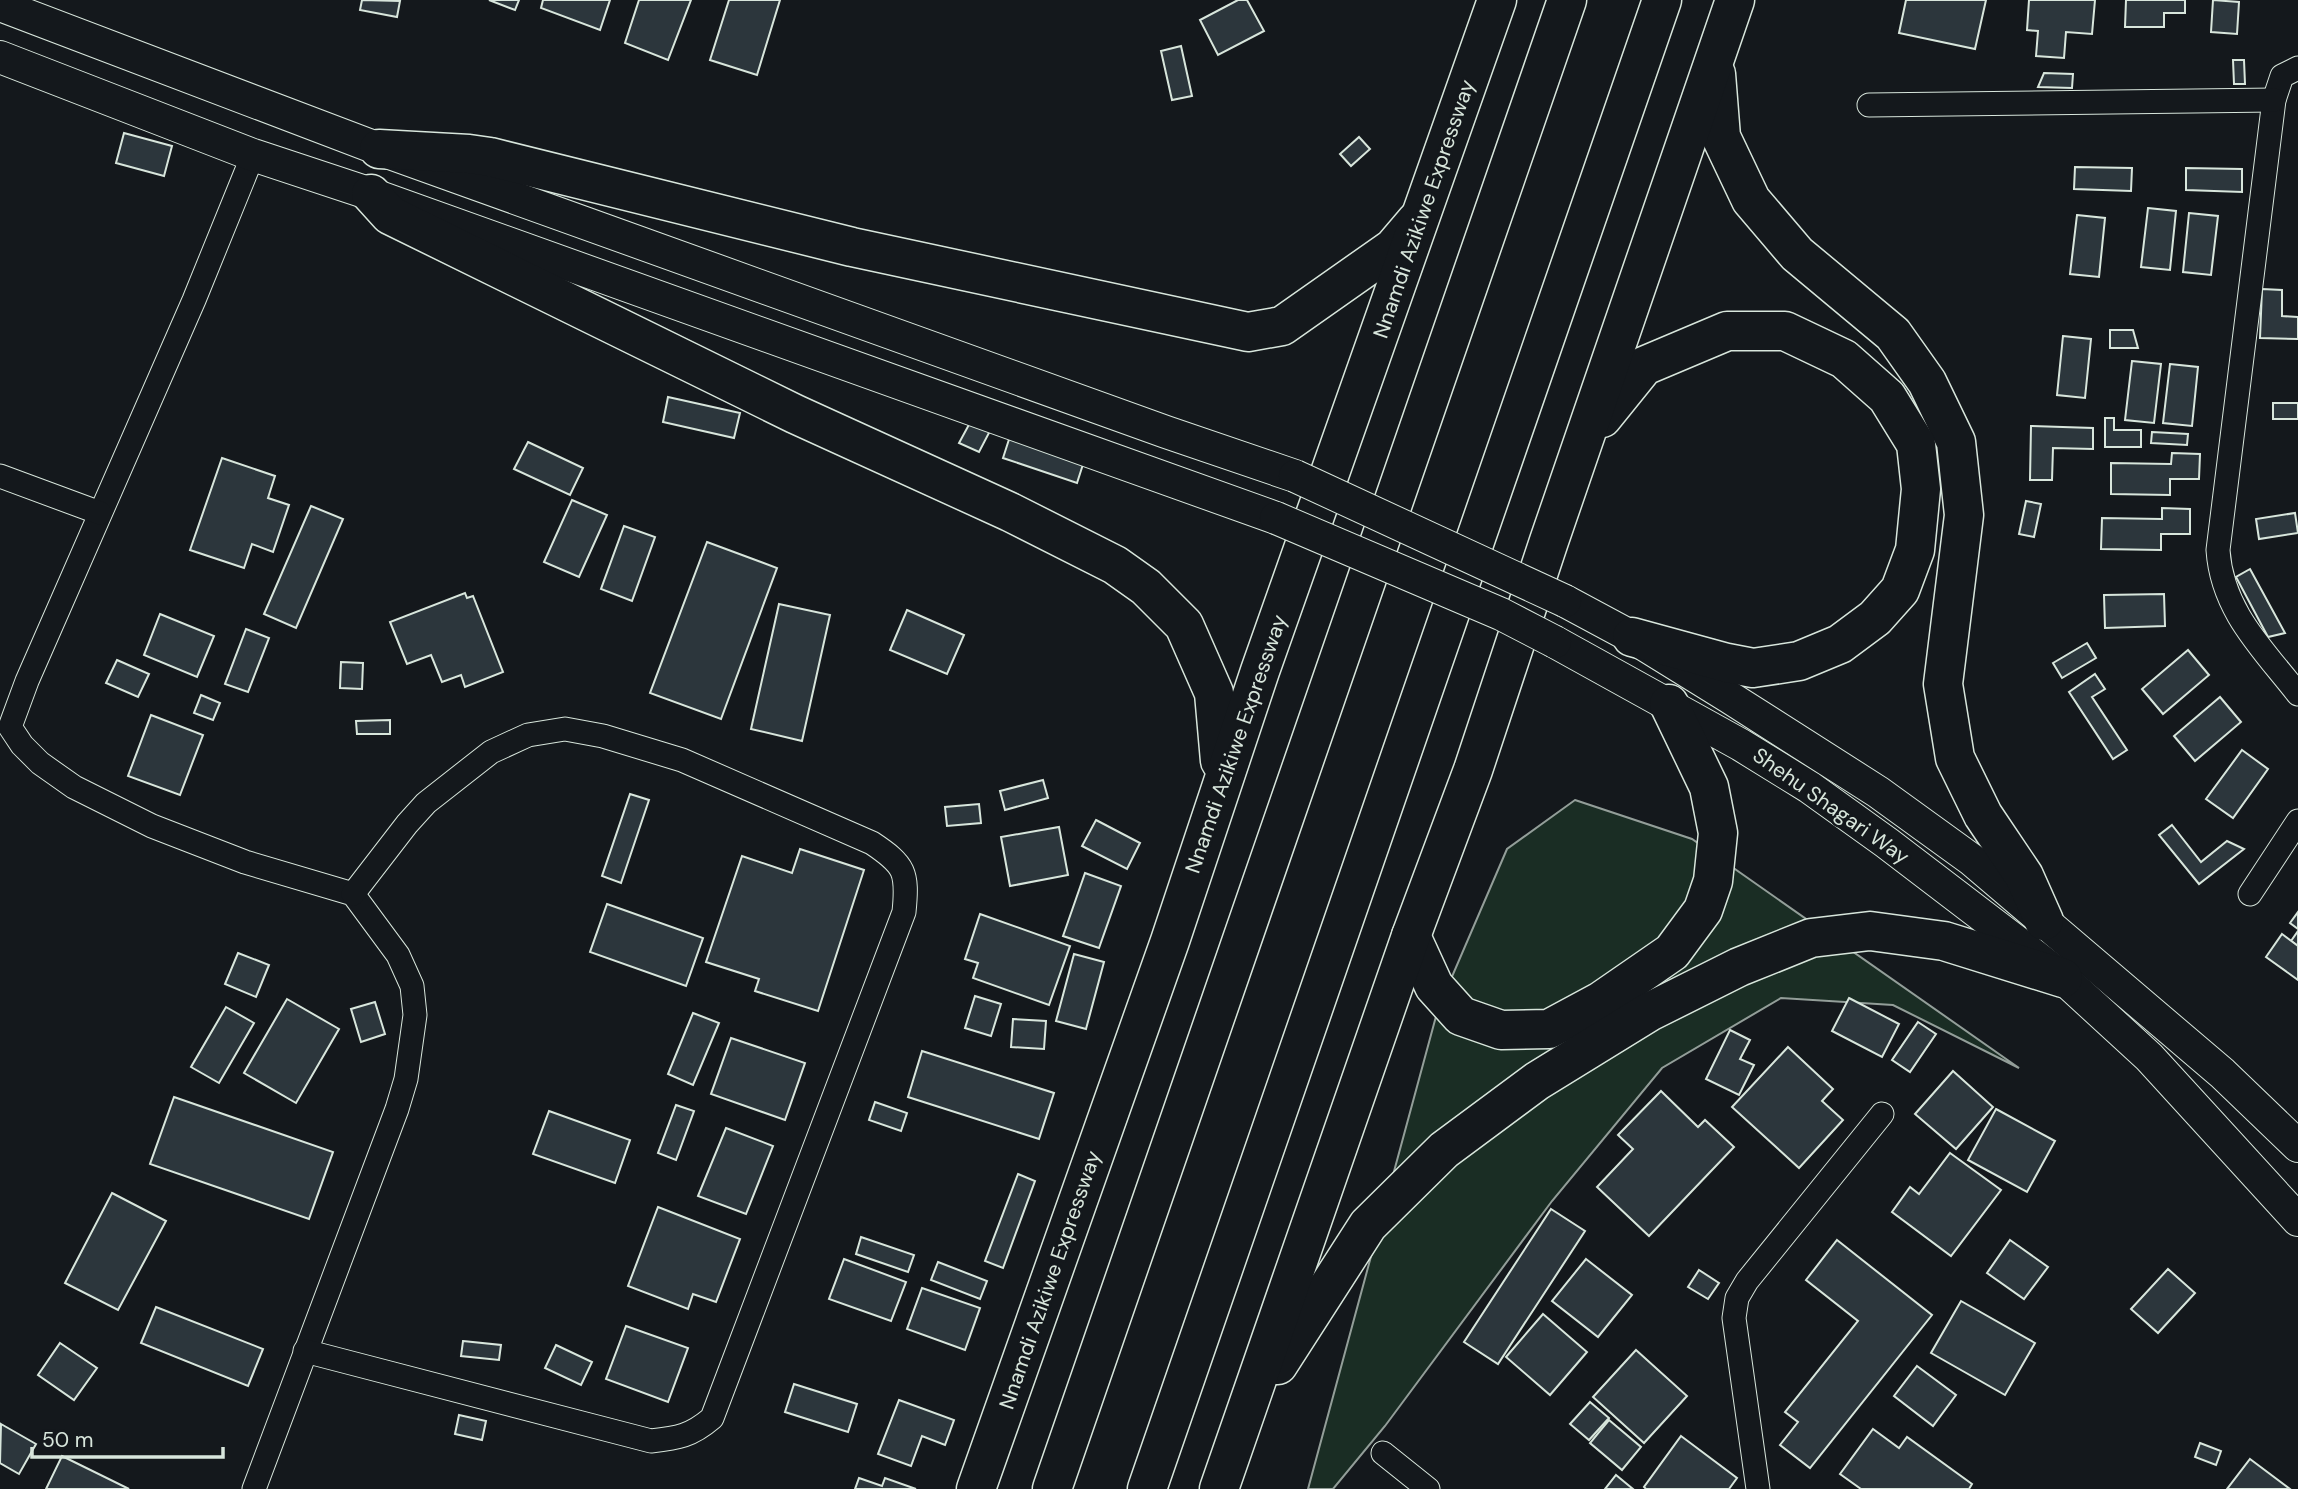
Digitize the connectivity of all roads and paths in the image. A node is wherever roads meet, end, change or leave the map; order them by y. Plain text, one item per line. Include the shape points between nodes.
1 (1497, 0) edge
2 (1567, 0) edge
3 (1662, 0) edge
4 (1735, 0) edge
5 (0, 5) edge
6 (1714, 55) junction
7 (0, 57) edge
8 (2298, 68) edge
9 (2274, 100) junction
10 (1869, 105) dead end
11 (379, 149) junction
12 (253, 155) junction
13 (371, 194) junction
14 (1424, 211) junction
15 (1584, 442) junction
16 (0, 476) edge
17 (100, 513) junction
18 (1632, 637) junction
19 (2298, 694) edge
20 (1669, 704) junction
21 (10, 727) junction
22 (0, 749) edge
23 (1226, 769) junction
24 (2298, 821) edge
25 (353, 894) junction
26 (2250, 894) dead end
27 (2044, 921) junction
28 (1411, 936) junction
29 (2063, 978) junction
30 (1882, 1114) dead end
31 (2298, 1146) edge
32 (2298, 1220) edge
33 (305, 1351) junction
34 (1244, 1417) junction
35 (1383, 1453) dead end
36 (254, 1489) edge
37 (976, 1489) edge
38 (1052, 1489) edge
39 (1147, 1489) edge
40 (1219, 1489) edge
41 (1428, 1489) edge
42 (1758, 1489) edge

1 - 14 highway, Nnamdi Azikiwe Expressway
2 - 38 highway
3 - 39 highway
4 - 6 highway
5 - 11 main road, Shehu Shagari Way
6 - 15 highway
6 - 27 highway via 1721,137 1751,200 1797,254 1893,334 1927,382 1956,442 1964,516 1942,684 1955,758 1983,815 2024,876
7 - 12 main road, Shehu Shagari Way
8 - 9 street via 2283,76
9 - 10 street
9 - 19 street via 2218,550 2219,572 2236,614
11 - 14 highway via 490,157 852,247 1248,332 1282,326 1393,248
11 - 18 main road, Shehu Shagari Way, bridge via 1295,476 1565,601
12 - 13 main road, Shehu Shagari Way
12 - 17 street
13 - 20 main road, Shehu Shagari Way, bridge via 1276,518 1501,614
13 - 23 highway via 390,215 1115,565 1146,587 1184,625 1214,693 1220,761
14 - 23 highway, Nnamdi Azikiwe Expressway
15 - 18 highway via 1644,366 1727,331 1785,331 1844,359 1886,397 1916,444 1921,489 1915,550 1900,590 1875,618 1840,644 1799,661 1752,668
15 - 28 highway via 1473,770
16 - 17 street
17 - 21 street
18 - 27 main road, Shehu Shagari Way via 1878,792 1972,860
20 - 28 highway via 1710,787 1718,833 1713,881 1703,910 1672,952 1601,1001 1549,1029 1501,1030 1461,1016 1434,986
20 - 29 main road, Shehu Shagari Way via 1809,787
21 - 22 street
21 - 25 street via 40,762 74,787 122,811 245,862
23 - 37 highway, Nnamdi Azikiwe Expressway
24 - 26 street
25 - 33 street via 398,955 412,986 415,1015 397,1109
25 - 33 street via 426,803 491,752 528,735 565,729 682,760 872,843 903,870 906,891 904,912 712,1418 696,1432 651,1441
27 - 31 main road, Shehu Shagari Way via 2222,1073
28 - 34 highway
29 - 32 main road, Shehu Shagari Way via 2149,1058
29 - 34 highway via 1944,941 1870,931 1811,938 1648,1012 1537,1081 1444,1150 1368,1225
30 - 42 street via 1737,1298 1734,1318
33 - 36 street
34 - 40 highway
35 - 41 street

